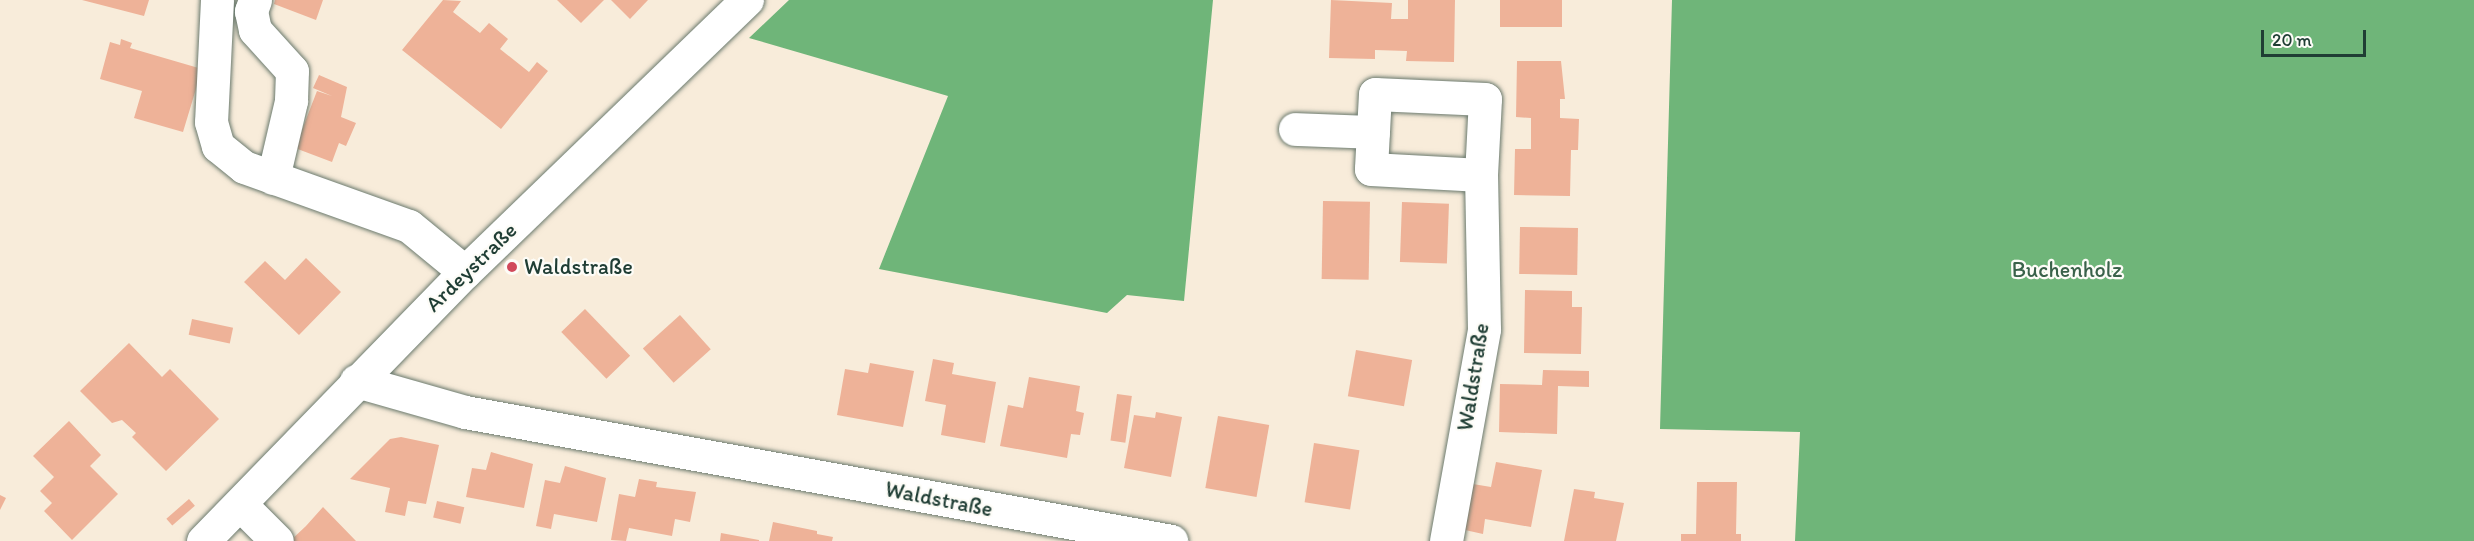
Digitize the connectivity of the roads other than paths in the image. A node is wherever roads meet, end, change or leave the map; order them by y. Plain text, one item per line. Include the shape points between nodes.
1 (217, 0) edge
2 (255, 0) edge
3 (747, 0) edge
4 (1295, 129) dead end
5 (1373, 132) junction
6 (1481, 175) junction
7 (273, 178) junction
8 (465, 272) junction
9 (356, 381) junction
10 (240, 504) junction
11 (1060, 531) edge
12 (203, 541) edge
13 (277, 541) edge
14 (1171, 541) edge
15 (1446, 541) edge

1 - 7 street via 211,122 218,146 244,167
2 - 7 street via 251,11 255,30 292,71 291,101
3 - 8 street, Ardeystraße
4 - 5 street
5 - 6 street, Waldstraße via 1371,169
5 - 6 street, Waldstraße via 1375,94 1485,99
6 - 15 street, Waldstraße via 1484,329
7 - 8 street via 409,226
8 - 9 street, Ardeystraße
9 - 10 street, Ardeystraße
9 - 11 street, Waldstraße via 465,412
10 - 12 street, Ardeystraße
10 - 13 street
11 - 14 street, Waldstraße

